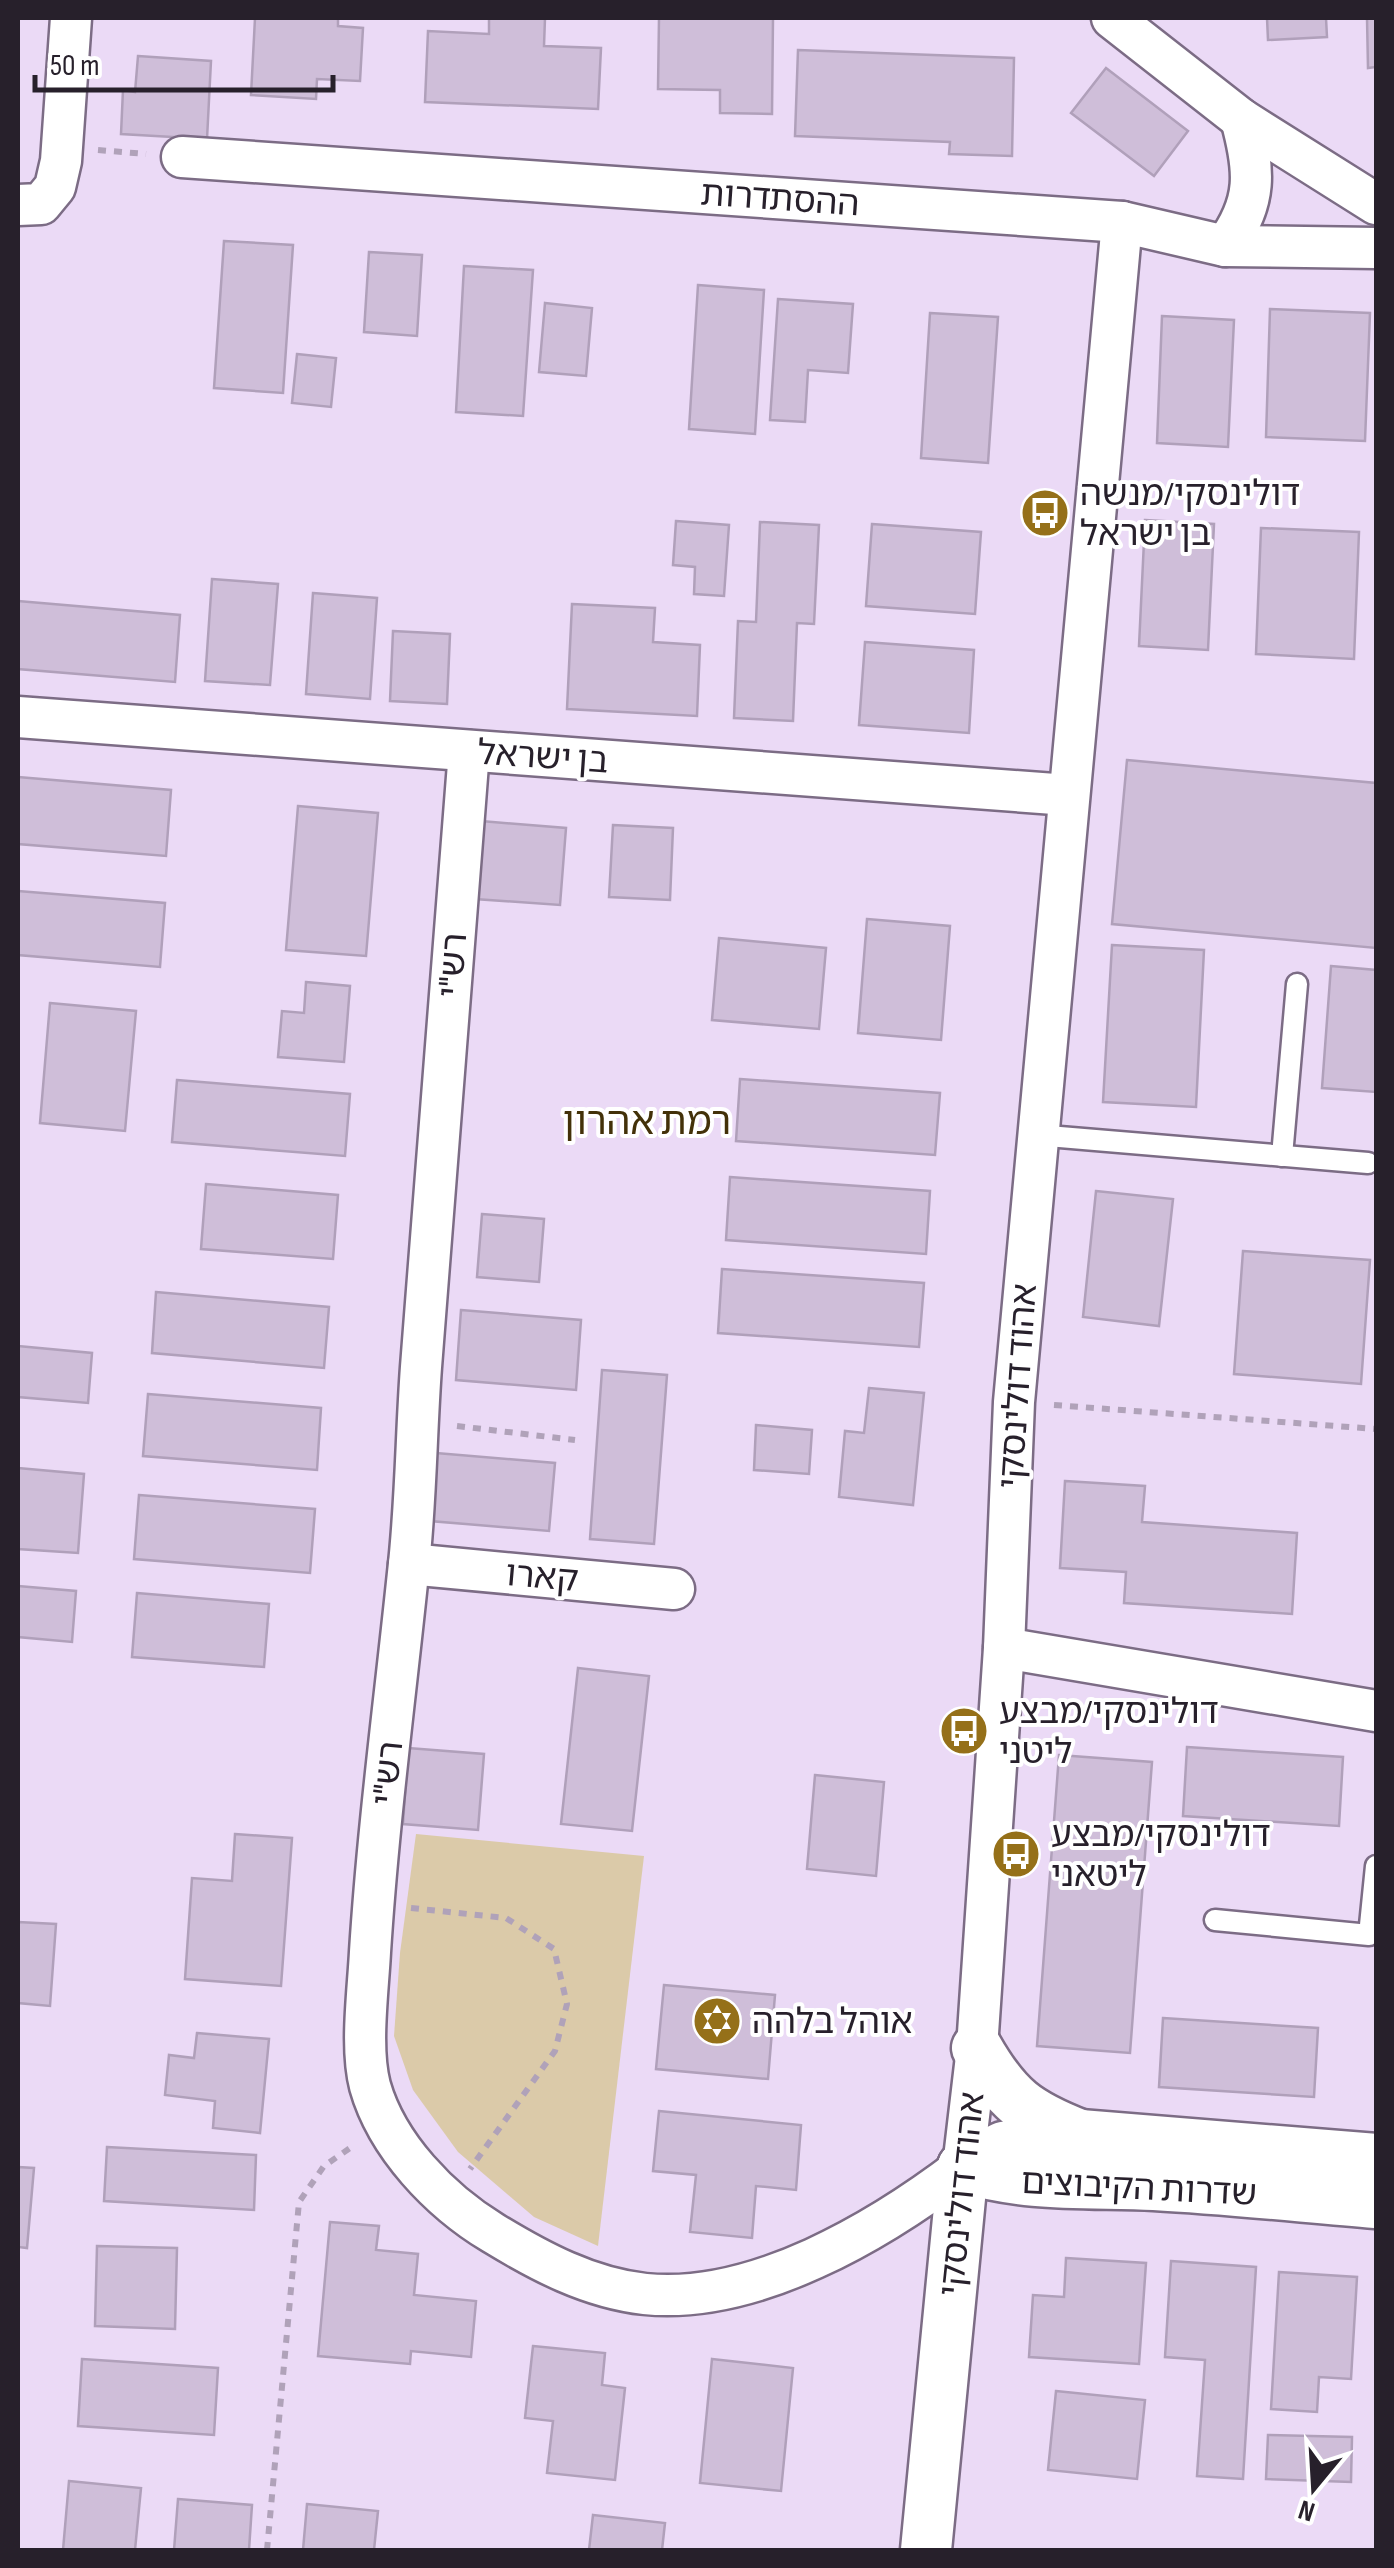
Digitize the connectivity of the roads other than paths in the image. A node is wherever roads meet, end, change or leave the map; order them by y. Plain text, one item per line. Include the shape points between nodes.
1 (71, 18) edge
2 (1112, 18) edge
3 (1241, 119) junction
4 (182, 157) road end
5 (1376, 204) edge
6 (21, 205) edge
7 (1122, 222) junction
8 (1226, 246) junction
9 (1376, 248) edge
10 (18, 718) edge
11 (469, 751) junction
12 (1068, 795) junction
13 (1297, 984) dead end
14 (1036, 1134) junction
15 (1282, 1156) junction
16 (1368, 1163) dead end
17 (410, 1564) junction
18 (674, 1588) dead end
19 (1004, 1648) junction
20 (1376, 1711) edge
21 (1376, 1866) edge
22 (1215, 1920) dead end
23 (977, 2048) junction
24 (1080, 2135) junction
25 (1376, 2159) edge
26 (963, 2167) junction
27 (1376, 2203) edge
28 (926, 2550) edge

1 - 6 street via 56,187 41,204
2 - 3 street
3 - 5 street
3 - 8 street via 1252,183 1247,210
4 - 7 street, ההסתדרות
7 - 8 street, ההסתדרות
7 - 12 street, אהוד דולינסקי
8 - 9 street, ההסתדרות
10 - 11 street, בן ישראל
11 - 12 street, בן ישראל
11 - 17 street, רש"י
12 - 14 street, אהוד דולינסקי
13 - 15 lane
14 - 15 lane
14 - 19 street, אהוד דולינסקי via 1014,1402
15 - 16 lane
17 - 18 street, קארו
17 - 26 street, רש"י via 373,1904 367,2024 369,2082 384,2124 409,2160 473,2220 547,2265 640,2294 680,2296 763,2278 807,2260 872,2228
19 - 20 street
19 - 23 street, אהוד דולינסקי
21 - 22 lane via 1369,1935
23 - 24 street via 1016,2104
23 - 26 street, אהוד דולינסקי
24 - 25 street, שדרות הקיבוצים
24 - 26 street, שדרות הקיבוצים via 1003,2146
26 - 27 street, שדרות הקיבוצים via 1028,2182
26 - 28 street, אהוד דולינסקי

